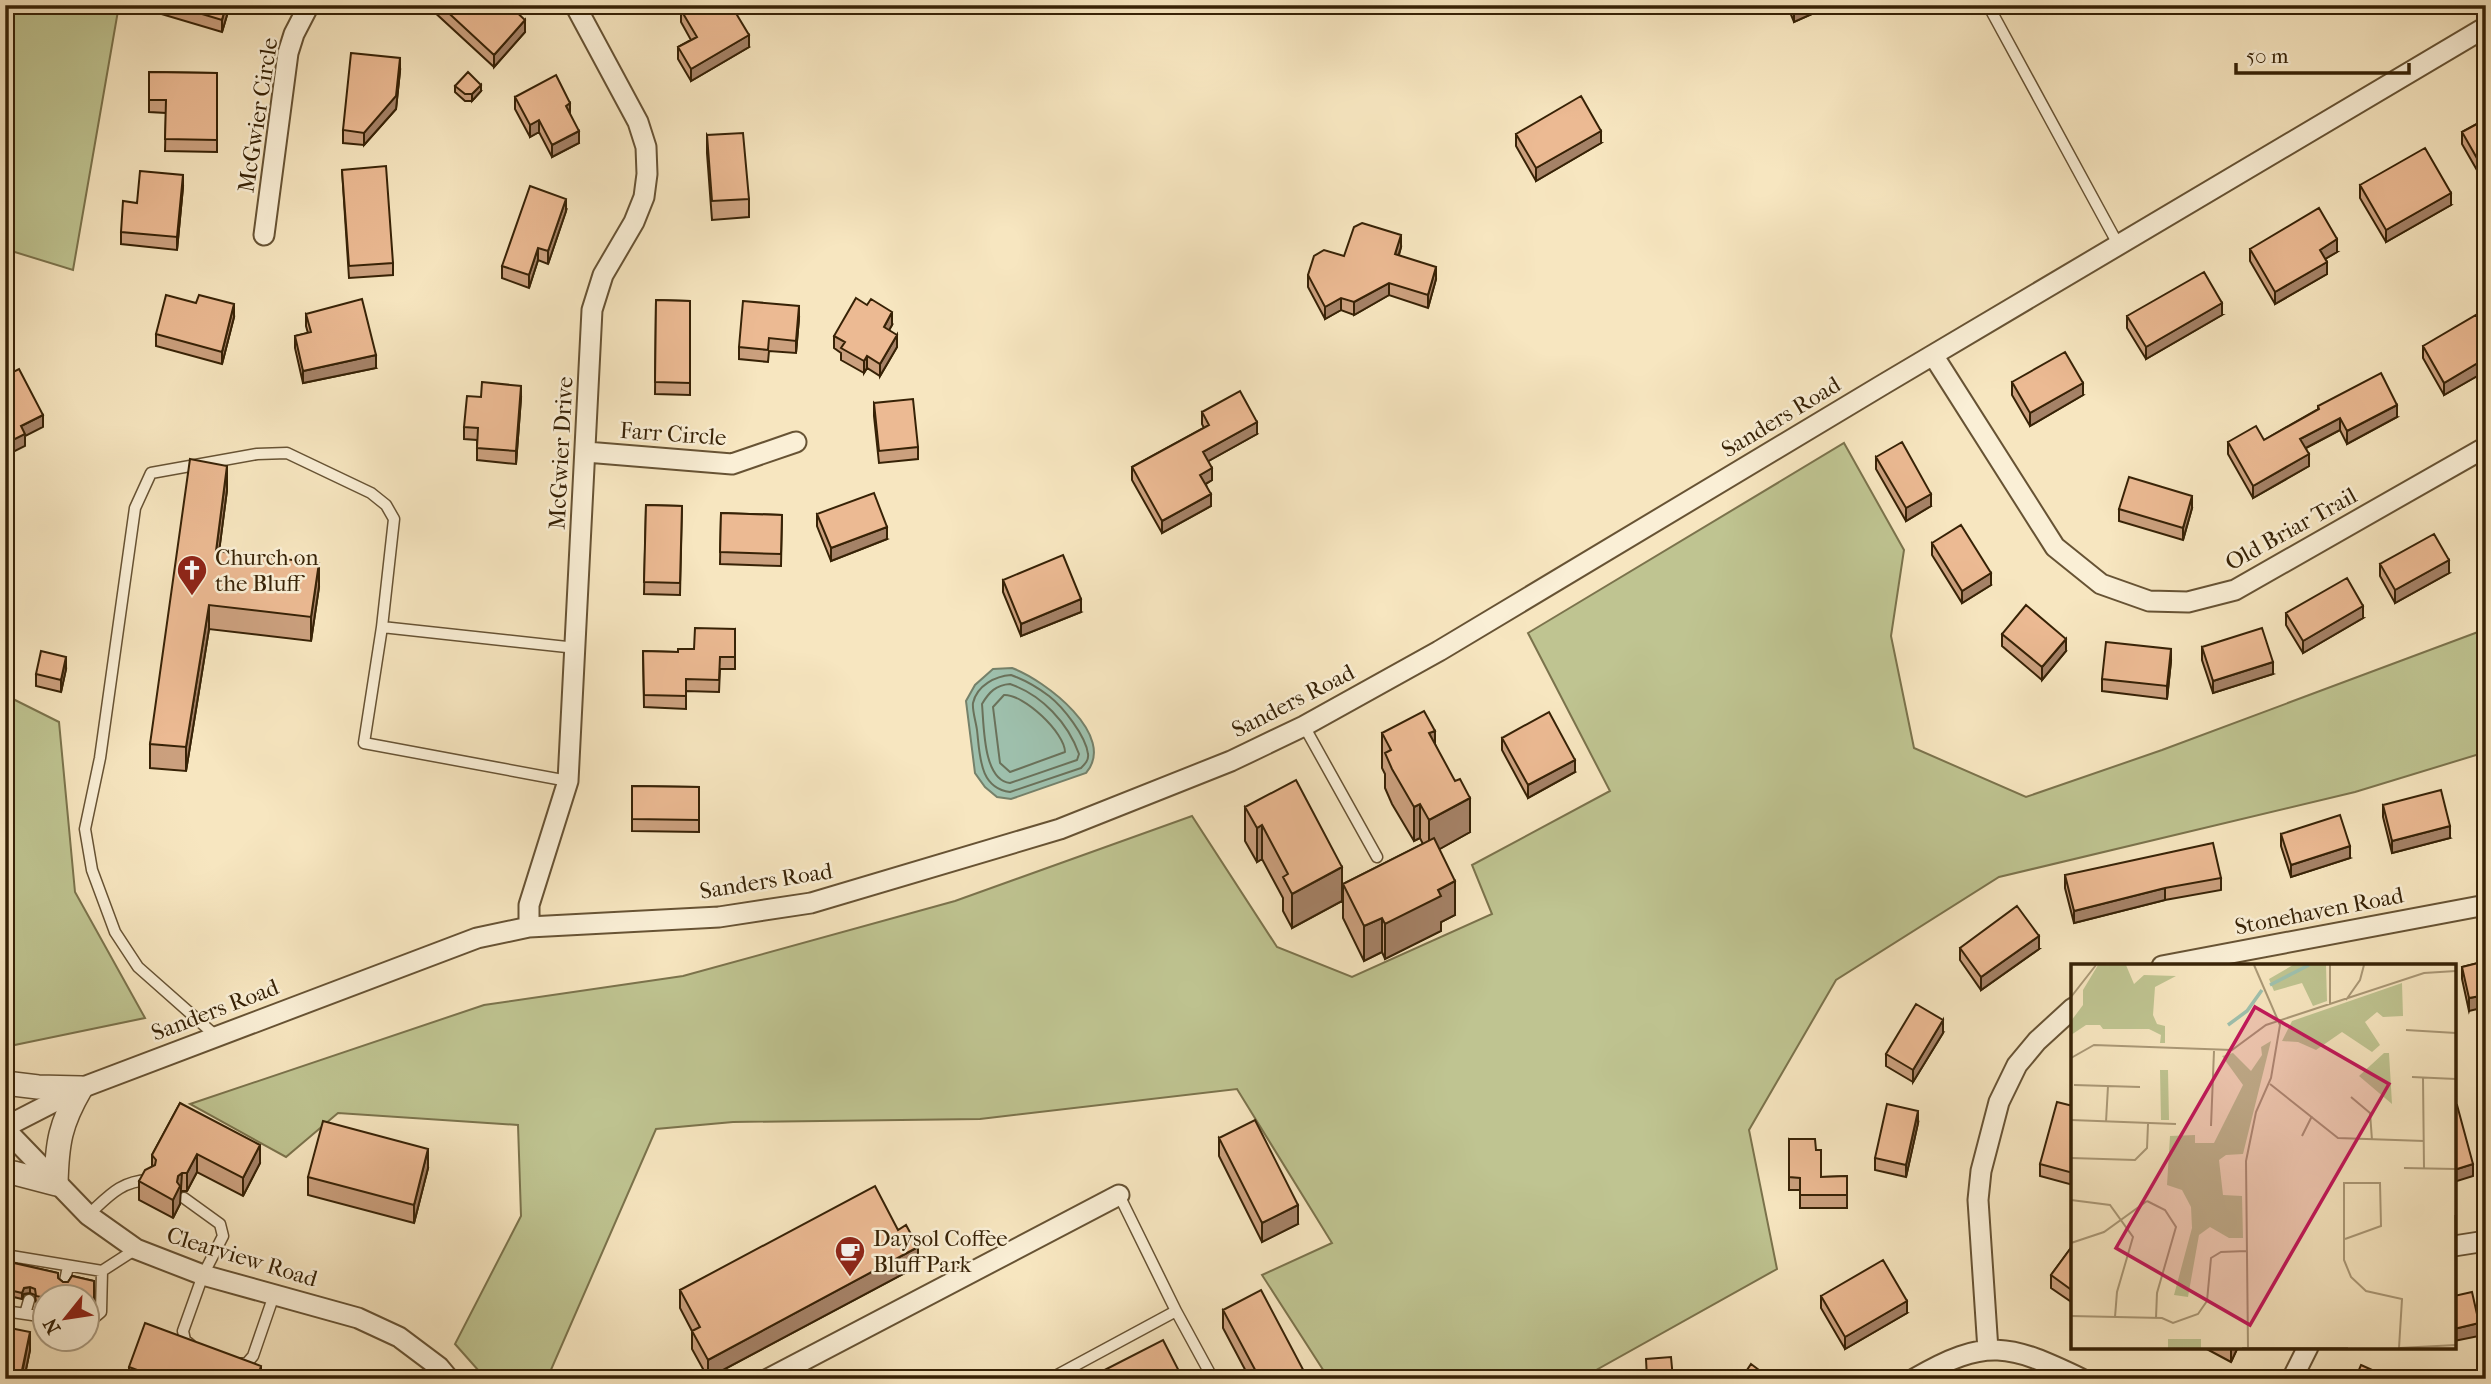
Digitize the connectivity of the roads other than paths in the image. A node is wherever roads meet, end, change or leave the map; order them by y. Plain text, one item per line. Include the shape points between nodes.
1 (309, 5) edge
2 (575, 5) edge
3 (1988, 5) edge
4 (2486, 27) edge
5 (264, 235) dead end
6 (2119, 246) junction
7 (1933, 355) junction
8 (796, 443) dead end
9 (2486, 447) edge
10 (586, 452) junction
11 (382, 627) junction
12 (577, 648) junction
13 (1304, 726) junction
14 (568, 781) junction
15 (1377, 857) dead end
16 (2486, 905) edge
17 (529, 927) junction
18 (2173, 964) edge
19 (2071, 1010) edge
20 (216, 1036) junction
21 (5, 1083) edge
22 (81, 1088) junction
23 (5, 1128) edge
24 (5, 1174) edge
25 (149, 1180) edge
26 (56, 1184) junction
27 (1119, 1195) joint
28 (184, 1198) dead end
29 (88, 1215) junction
30 (2486, 1241) edge
31 (2456, 1247) edge
32 (136, 1249) junction
33 (7, 1256) edge
34 (38, 1261) junction
35 (68, 1266) junction
36 (6, 1268) edge
37 (102, 1271) junction
38 (35, 1274) edge
39 (203, 1275) junction
40 (65, 1281) edge
41 (101, 1282) edge
42 (274, 1295) junction
43 (29, 1300) dead end
44 (5, 1311) edge
45 (1176, 1311) junction
46 (25, 1314) junction
47 (32, 1315) edge
48 (2307, 1349) edge
49 (1988, 1350) junction
50 (204, 1351) edge
51 (226, 1359) edge
52 (442, 1374) edge
53 (768, 1379) edge
54 (1050, 1379) edge
55 (1213, 1379) edge
56 (1914, 1379) edge
57 (2081, 1379) edge
58 (2292, 1379) edge

1 - 5 street, McGwier Circle via 288,54
2 - 10 street, McGwier Drive via 638,122 646,147 647,174 634,222 603,275 592,310
3 - 6 lane
4 - 6 street, Sanders Road
6 - 7 street, Sanders Road
7 - 9 street, Old Briar Trail via 2056,547 2101,584 2149,600 2189,602 2235,590
7 - 13 street, Sanders Road via 1439,651
8 - 10 street, Farr Circle via 732,464
10 - 12 street, McGwier Drive
11 - 12 lane
11 - 14 lane via 364,743
11 - 20 lane via 394,519 386,505 370,493 287,453 150,473 135,508 100,758 85,830 92,870 115,932 138,967
12 - 14 street, McGwier Drive
13 - 15 lane
13 - 17 street, Sanders Road via 1221,765 1060,829 811,903 719,917
14 - 17 street, McGwier Drive via 529,905
16 - 18 street, Stonehaven Road
17 - 20 street, Sanders Road via 477,938
19 - 49 street via 2017,1065 1999,1101 1981,1171 1978,1200
20 - 22 street, Sanders Road
21 - 22 street
22 - 23 street, Sanders Road
22 - 26 street via 57,1143
23 - 26 street, Clearview Road
24 - 26 street
25 - 29 lane via 123,1184
26 - 29 street, Clearview Road
27 - 45 lane
27 - 53 street
28 - 39 lane via 220,1224 223,1236
29 - 32 street, Clearview Road
30 - 31 street
32 - 37 lane
32 - 39 street, Clearview Road
33 - 34 lane
33 - 36 lane
34 - 35 lane
34 - 38 lane
35 - 37 lane
35 - 40 lane
37 - 41 lane
39 - 42 street, Clearview Road
39 - 50 lane via 183,1331 192,1347
42 - 51 lane via 253,1356 247,1363
42 - 52 street, Clearview Road via 358,1318 400,1337
43 - 46 lane
44 - 46 lane
45 - 54 lane
45 - 55 lane
46 - 47 lane
48 - 58 street
49 - 56 street via 1961,1354
49 - 57 street via 2039,1358

